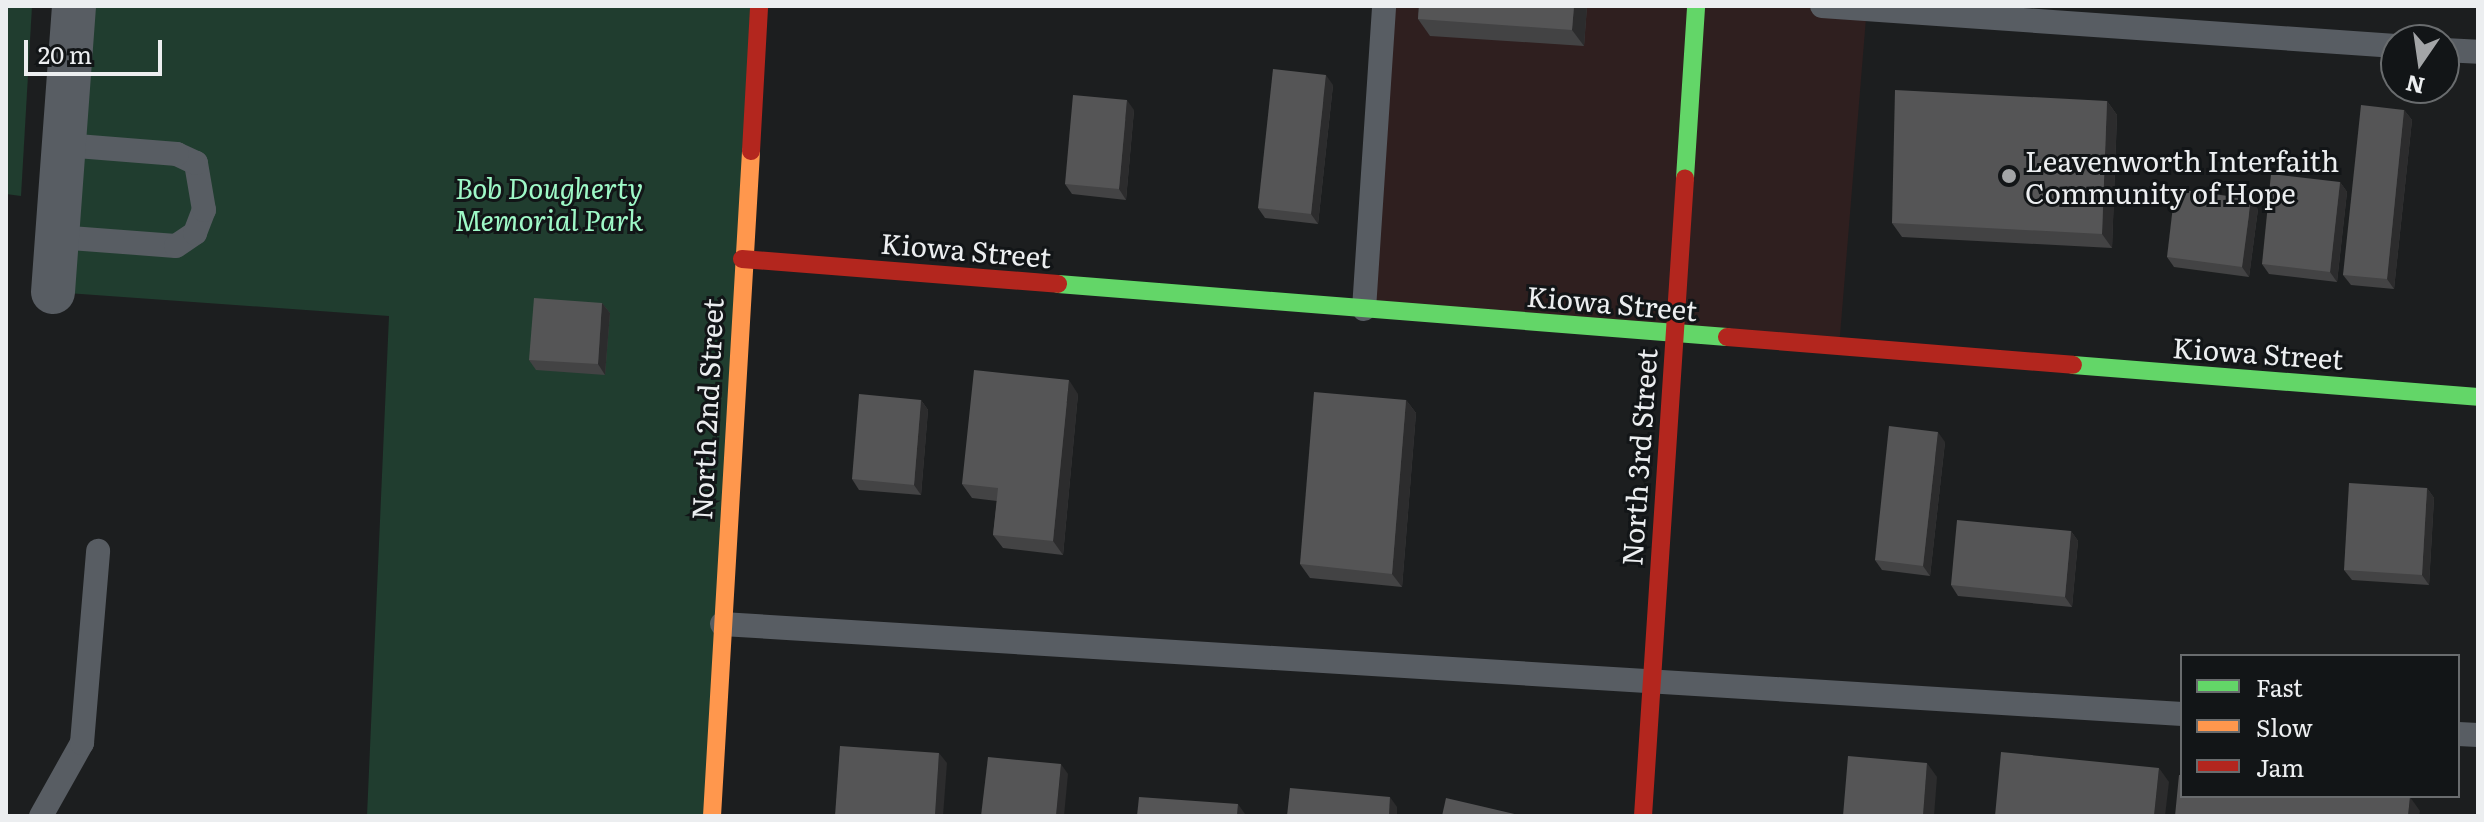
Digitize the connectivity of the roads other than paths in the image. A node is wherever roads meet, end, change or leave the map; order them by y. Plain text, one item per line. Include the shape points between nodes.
1 (74, 6) edge
2 (759, 6) edge
3 (1384, 6) edge
4 (1696, 6) edge
5 (1822, 6) edge
6 (2380, 45) edge
7 (64, 145) junction
8 (57, 237) junction
9 (742, 259) junction
10 (53, 292) dead end
11 (1364, 309) junction
12 (1674, 335) junction
13 (2478, 397) edge
14 (98, 551) dead end
15 (722, 624) junction
16 (1652, 677) junction
17 (2180, 714) edge
18 (41, 816) edge
19 (712, 816) edge
20 (1643, 816) edge

1 - 7 street
2 - 9 street, North 2nd Street
3 - 11 lane
4 - 12 street, North 3rd Street
5 - 6 lane
7 - 8 street
7 - 8 lane via 177,154 196,163 204,210 195,233 176,246
8 - 10 street
9 - 11 street, Kiowa Street
9 - 15 street, North 2nd Street
11 - 12 street, Kiowa Street
12 - 13 street, Kiowa Street
12 - 16 street, North 3rd Street
14 - 18 lane via 82,743
15 - 16 lane
15 - 19 street, North 2nd Street
16 - 17 lane
16 - 20 street, North 3rd Street

